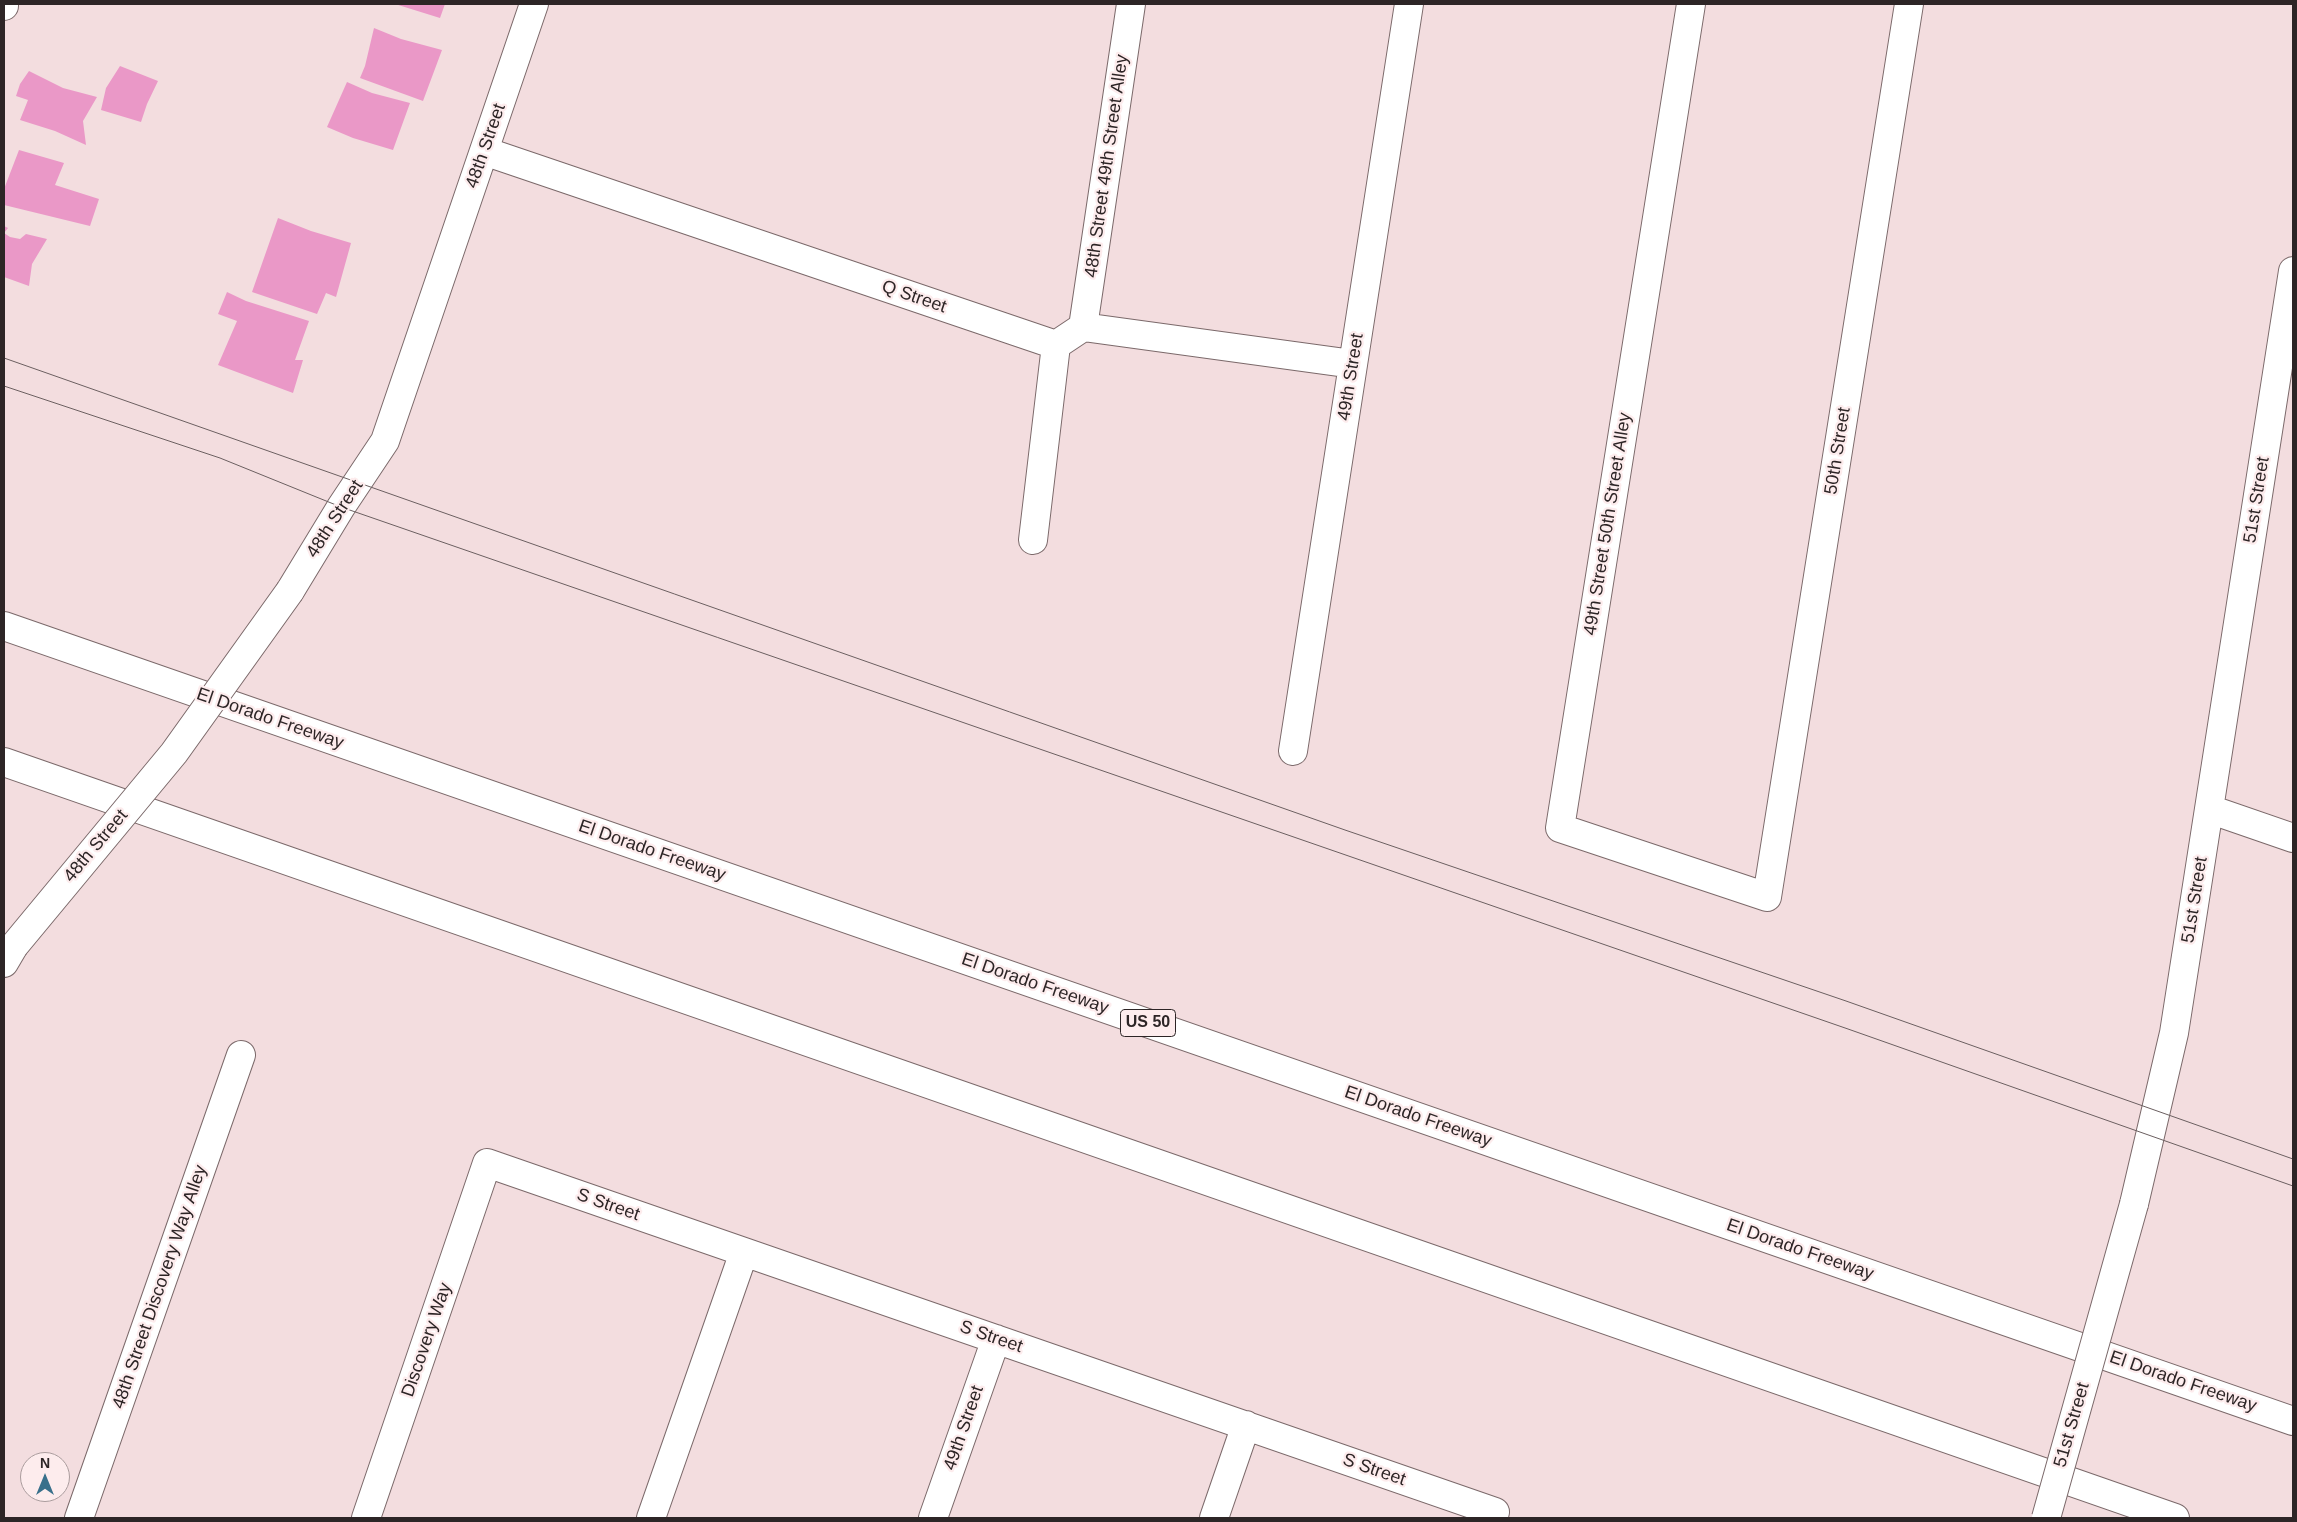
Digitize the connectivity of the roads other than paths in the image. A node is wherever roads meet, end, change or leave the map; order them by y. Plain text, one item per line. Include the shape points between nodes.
1 (534, 4) edge
2 (1131, 4) edge
3 (1409, 4) edge
4 (1691, 4) edge
5 (1908, 4) edge
6 (484, 151) junction
7 (2293, 272) edge
8 (1083, 327) junction
9 (1056, 345) junction
10 (1353, 364) junction
11 (1033, 540) dead end
12 (4, 626) edge
13 (1293, 751) dead end
14 (4, 762) edge
15 (2209, 809) junction
16 (2293, 838) edge
17 (1767, 897) joint
18 (9, 955) edge
19 (241, 1055) dead end
20 (487, 1163) joint
21 (744, 1252) junction
22 (996, 1339) junction
23 (2293, 1420) edge
24 (1246, 1426) junction
25 (1494, 1515) edge
26 (79, 1518) edge
27 (366, 1518) edge
28 (650, 1518) edge
29 (933, 1518) edge
30 (1214, 1518) edge
31 (2046, 1518) edge
32 (2175, 1518) edge

1 - 6 main road, 48th Street
2 - 8 main road, 48th Street 49th Street Alley
3 - 10 main road, 49th Street
4 - 17 main road, 49th Street 50th Street Alley via 1560,828
5 - 17 main road, 50th Street
6 - 9 main road, Q Street
6 - 18 main road, 48th Street, bridge via 385,441 290,591 174,752
7 - 15 main road, 51st Street
8 - 9 main road
8 - 10 main road
9 - 11 main road
10 - 13 main road, 49th Street
12 - 23 main road, El Dorado Freeway / US 50
14 - 32 main road
15 - 16 main road
15 - 31 main road, 51st Street, bridge via 2174,1033 2134,1204
19 - 26 main road, 48th Street Discovery Way Alley
20 - 21 main road, S Street
20 - 27 main road, Discovery Way
21 - 22 main road, S Street
21 - 28 main road
22 - 24 main road, S Street
22 - 29 main road, 49th Street
24 - 25 main road, S Street
24 - 30 main road

